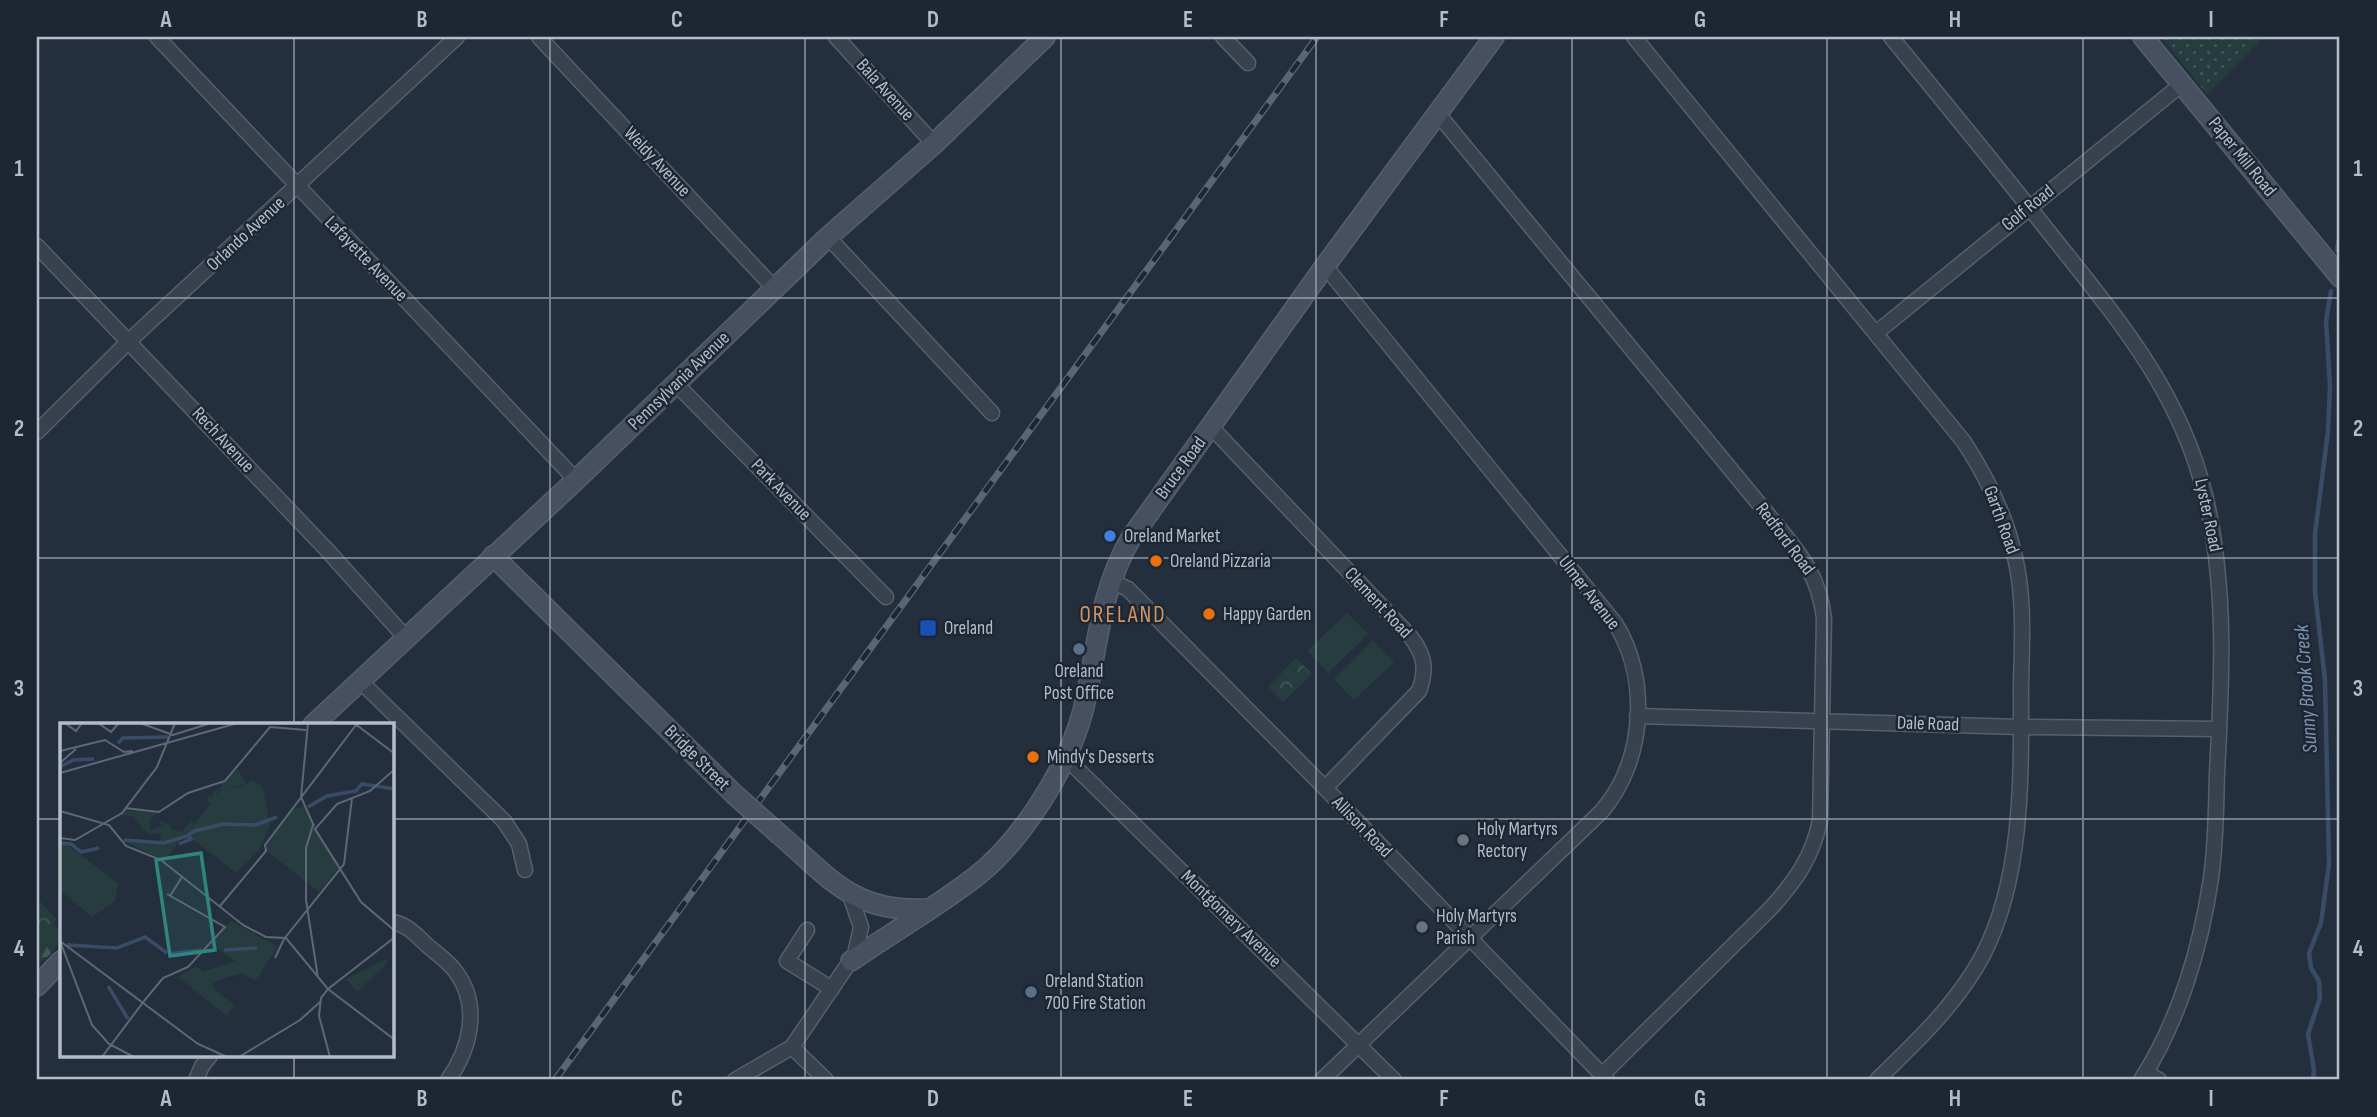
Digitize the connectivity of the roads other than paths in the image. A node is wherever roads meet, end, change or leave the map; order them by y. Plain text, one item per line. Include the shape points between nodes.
1 (157, 37) edge
2 (457, 37) edge
3 (539, 37) edge
4 (836, 37) edge
5 (1045, 37) edge
6 (1223, 37) edge
7 (1494, 37) edge
8 (1634, 37) edge
9 (1891, 37) edge
10 (2143, 37) edge
11 (1248, 63) dead end
12 (2182, 84) junction
13 (1438, 114) junction
14 (933, 144) junction
15 (298, 187) junction
16 (2029, 207) junction
17 (828, 237) junction
18 (37, 246) edge
19 (1325, 266) junction
20 (2340, 277) edge
21 (774, 288) junction
22 (1876, 333) junction
23 (129, 341) junction
24 (676, 384) junction
25 (992, 413) dead end
26 (1211, 427) junction
27 (37, 432) edge
28 (576, 480) junction
29 (493, 556) junction
30 (1111, 581) junction
31 (886, 597) dead end
32 (406, 638) junction
33 (360, 681) junction
34 (1637, 716) junction
35 (1821, 721) junction
36 (315, 723) edge
37 (2021, 727) junction
38 (2219, 729) junction
39 (1066, 758) junction
40 (1325, 788) junction
41 (525, 870) dead end
42 (850, 895) junction
43 (928, 909) junction
44 (394, 923) edge
45 (807, 930) dead end
46 (1469, 940) junction
47 (851, 961) junction
48 (60, 962) edge
49 (37, 986) edge
50 (832, 989) junction
51 (1360, 1045) junction
52 (792, 1047) junction
53 (208, 1058) edge
54 (2143, 1077) edge
55 (1605, 1078) edge
56 (196, 1080) edge
57 (448, 1080) edge
58 (735, 1080) edge
59 (826, 1080) edge
60 (1322, 1080) edge
61 (1394, 1080) edge
62 (1877, 1080) edge
63 (2159, 1080) edge

1 - 15 street, Lafayette Avenue
2 - 15 street, Orlando Avenue
3 - 21 street, Weldy Avenue
4 - 14 street, Bala Avenue
5 - 14 street, Pennsylvania Avenue
6 - 11 street
7 - 13 street, Bruce Road
8 - 22 street, Garth Road
9 - 16 street, Lyster Road
10 - 12 street, Paper Mill Road
12 - 16 street, Golf Road
12 - 20 street, Paper Mill Road
13 - 19 street, Bruce Road
13 - 35 street, Redford Road via 1812,572 1824,618
14 - 17 street, Pennsylvania Avenue
15 - 23 street, Orlando Avenue
15 - 28 street, Lafayette Avenue
16 - 22 street, Golf Road
16 - 38 street, Lyster Road via 2146,358 2183,426 2196,461 2220,577
17 - 21 street, Pennsylvania Avenue
17 - 25 street
18 - 23 street, Rech Avenue
19 - 26 street, Bruce Road
19 - 34 street, Ulmer Avenue via 1615,622 1633,659
21 - 24 street, Pennsylvania Avenue
22 - 37 street, Garth Road via 1964,442 2006,527 2022,600
23 - 27 street, Orlando Avenue
23 - 32 street, Rech Avenue
24 - 28 street, Pennsylvania Avenue
24 - 31 street, Park Avenue
26 - 30 street, Bruce Road via 1131,538
26 - 40 street, Clement Road via 1410,636 1424,659 1419,691
28 - 29 street, Pennsylvania Avenue
29 - 32 street, Pennsylvania Avenue
29 - 42 street, Bridge Street, bridge via 734,794
30 - 39 street, Bruce Road via 1083,709
30 - 40 street, Allison Road via 1128,589
32 - 33 street, Pennsylvania Avenue
33 - 36 street, Pennsylvania Avenue
33 - 41 street via 504,821 519,844
34 - 35 street, Dale Road
34 - 46 street, Ulmer Avenue via 1630,766 1612,800
35 - 37 street, Dale Road
35 - 55 street, Redford Road via 1820,820 1805,866 1772,907
37 - 38 street, Dale Road
37 - 62 street, Garth Road via 2015,853 1994,931 1959,994
38 - 54 street, Lyster Road via 2206,906 2179,1001
39 - 43 street, Bruce Road via 1010,844 974,878
39 - 51 street, Montgomery Avenue
40 - 46 street, Allison Road
42 - 43 street, Bridge Street via 889,908
42 - 47 street via 861,927
43 - 47 street, Bruce Road
44 - 57 street via 410,929 455,970 467,993 471,1020 466,1049
45 - 50 street via 788,961
46 - 51 street, Ulmer Avenue
46 - 55 street, Allison Road
47 - 50 street
48 - 49 street
50 - 52 street
51 - 60 street, Ulmer Avenue
51 - 61 street, Montgomery Avenue
52 - 58 street
52 - 59 street
53 - 56 street
54 - 63 street

